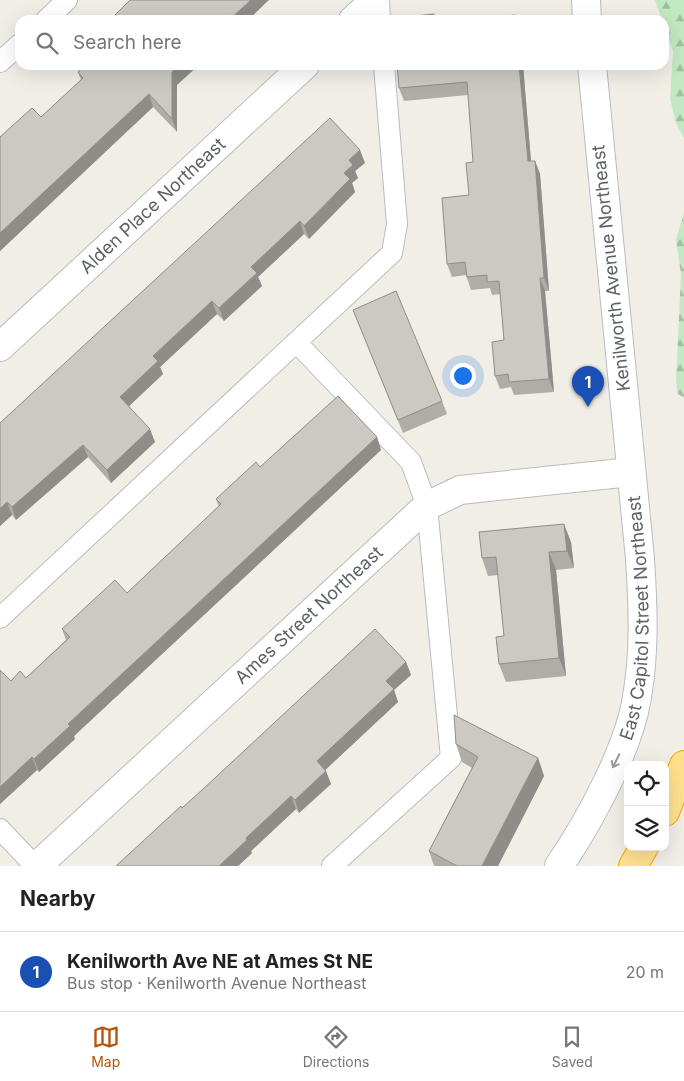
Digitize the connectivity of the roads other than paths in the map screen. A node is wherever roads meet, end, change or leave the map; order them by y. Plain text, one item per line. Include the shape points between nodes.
1 (67, 0) edge
2 (375, 0) edge
3 (379, 0) edge
4 (586, 0) edge
5 (51, 15) edge
6 (358, 15) edge
7 (380, 15) edge
8 (588, 15) edge
9 (15, 48) edge
10 (0, 62) edge
11 (300, 70) edge
12 (384, 70) edge
13 (592, 70) edge
14 (297, 344) junction
15 (0, 347) edge
16 (631, 472) junction
17 (428, 506) junction
18 (0, 618) edge
19 (684, 765) edge
20 (667, 806) edge
21 (0, 829) edge
22 (642, 851) edge
23 (36, 866) edge
24 (332, 866) edge
25 (560, 866) edge
26 (633, 866) edge

1 - 5 lane
2 - 6 street
3 - 7 lane
4 - 8 street
9 - 10 lane
11 - 15 street, Alden Place Northeast
12 - 14 lane via 397,224 392,253
13 - 16 street, Kenilworth Avenue Northeast
14 - 17 lane via 411,462
14 - 18 lane
16 - 17 street, Ames Street Northeast via 460,490
16 -> 25 street, East Capitol Street Northeast via 643,628 637,697 622,748
17 - 23 street, Ames Street Northeast
17 - 24 lane via 451,758
19 - 20 highway
21 - 23 lane
22 - 26 highway

